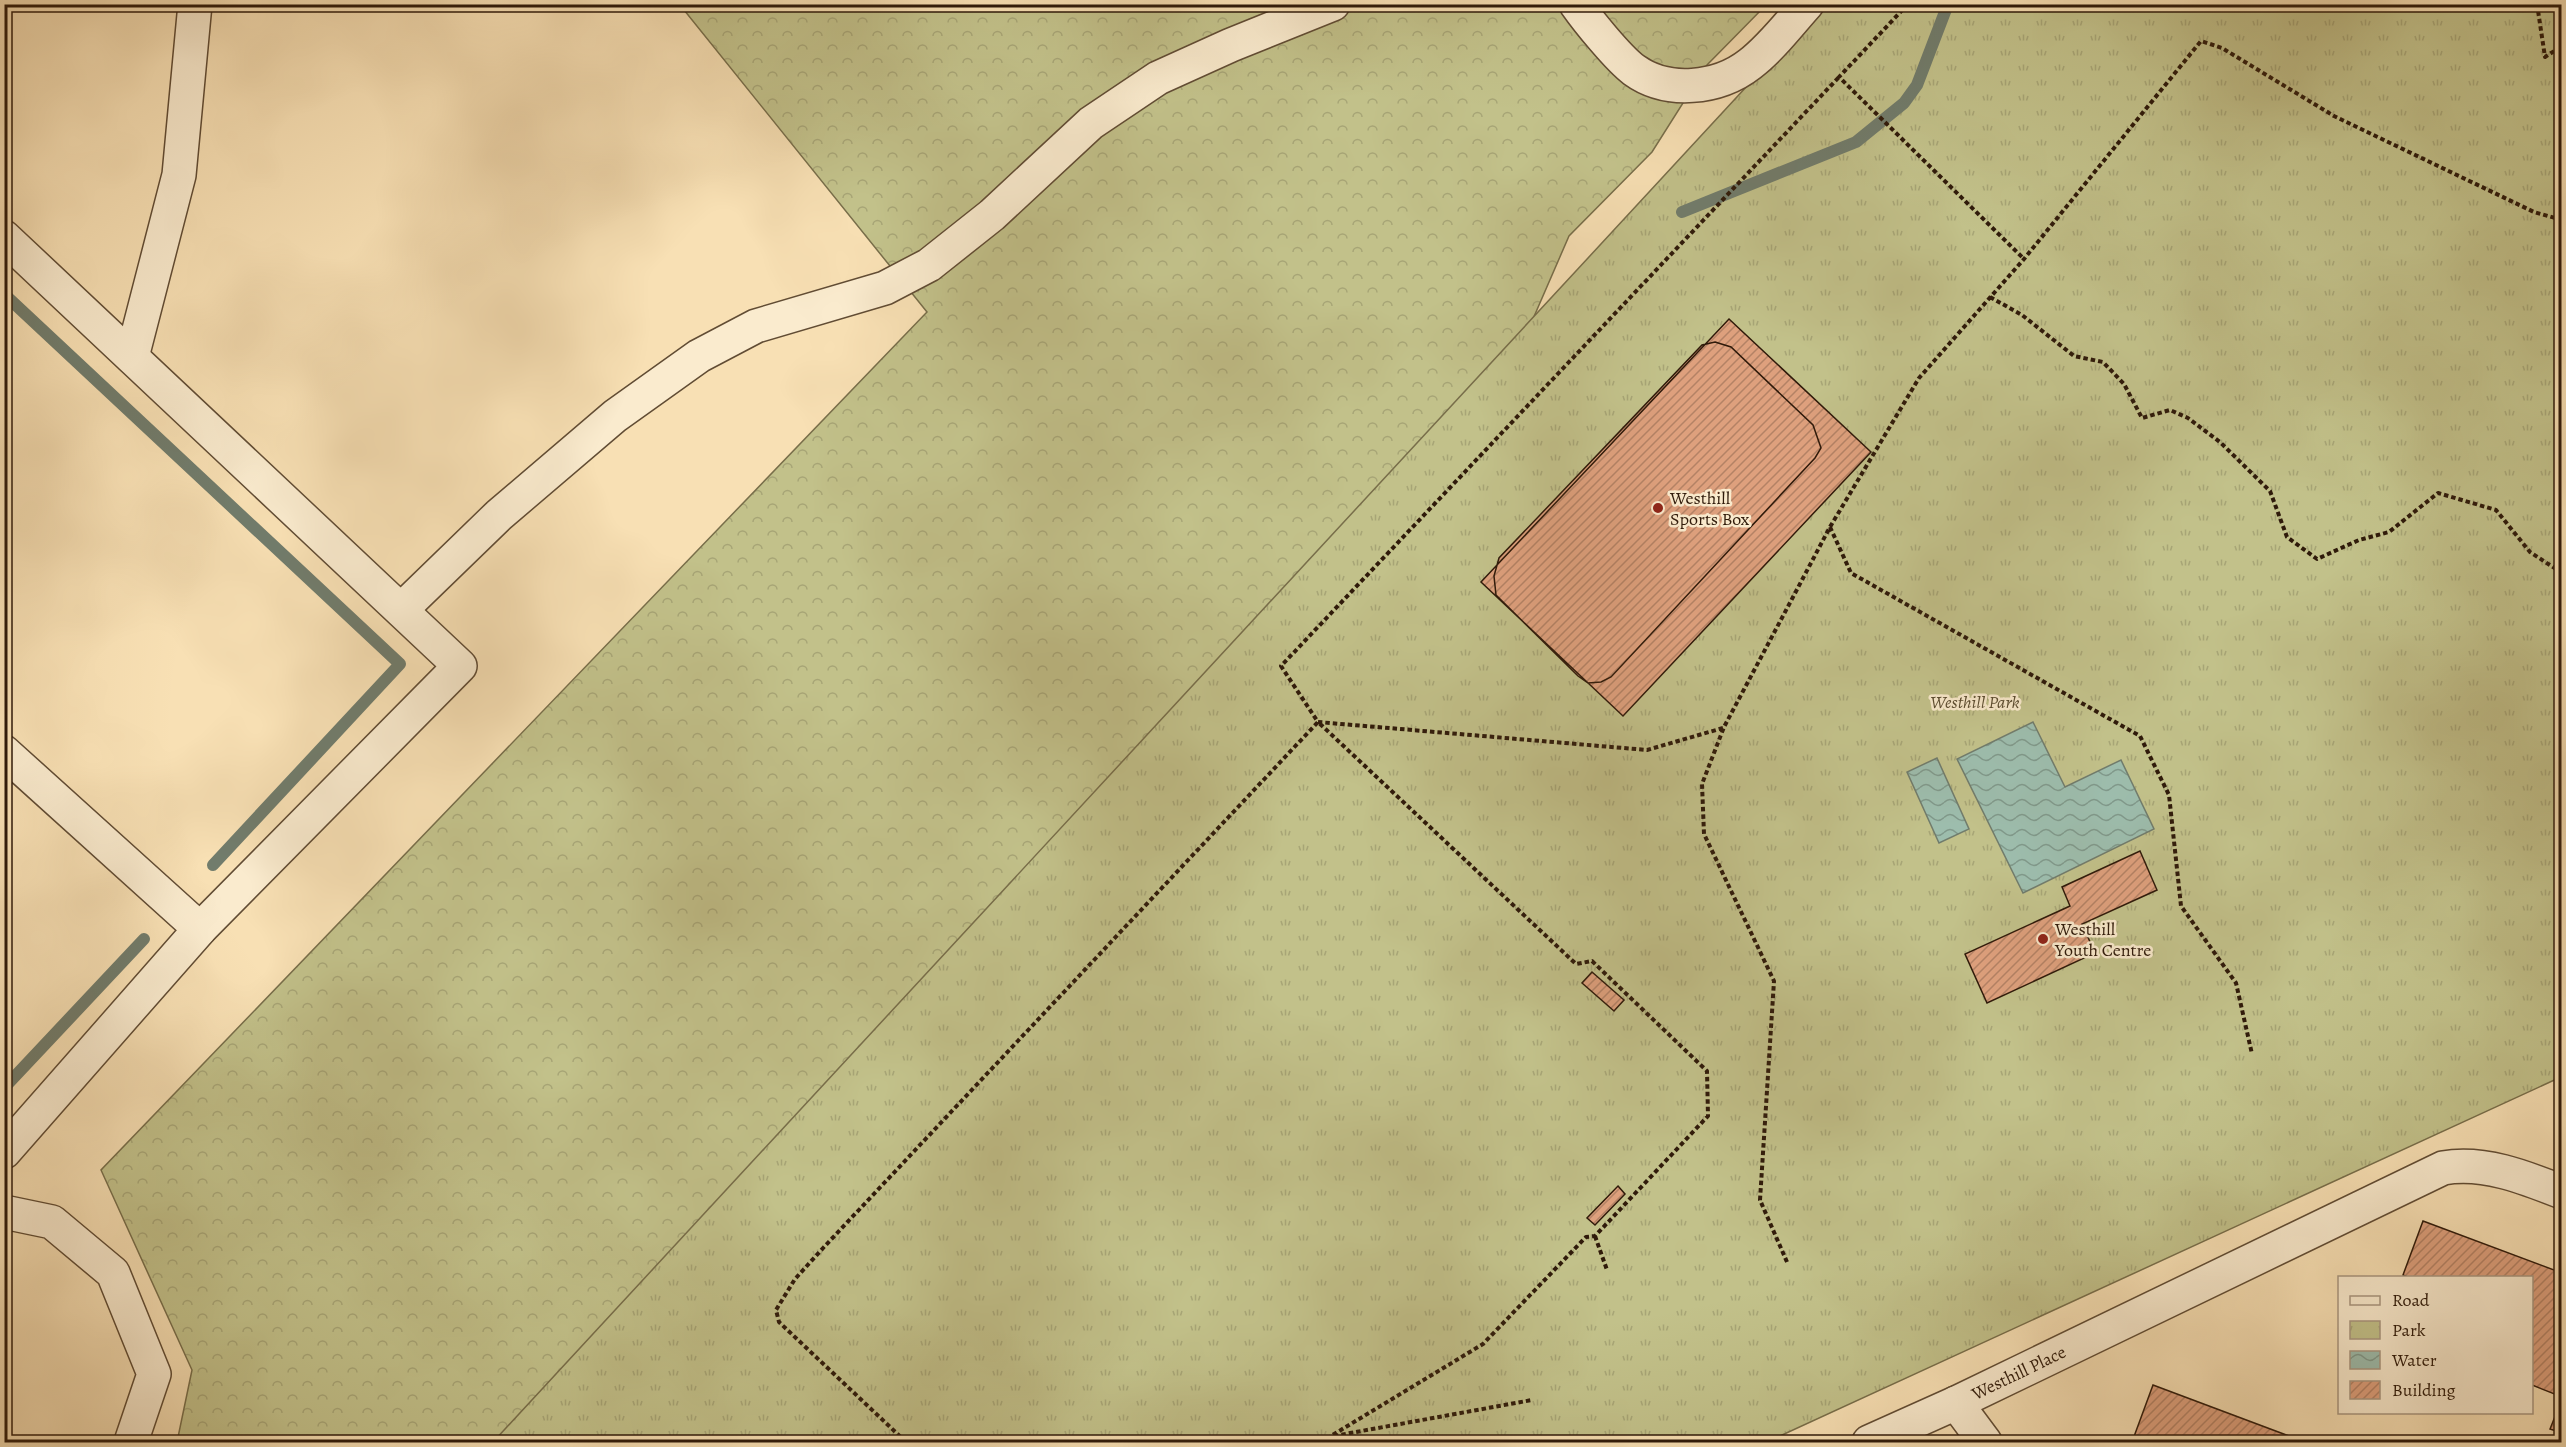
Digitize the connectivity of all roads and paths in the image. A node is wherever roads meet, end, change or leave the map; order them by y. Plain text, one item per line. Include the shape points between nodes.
1 (195, 4) edge
2 (1333, 4) edge
3 (1576, 4) edge
4 (1807, 4) edge
5 (1908, 4) edge
6 (2537, 4) edge
7 (2562, 46) edge
8 (1839, 77) junction
9 (2562, 220) edge
10 (4, 237) edge
11 (2024, 259) junction
12 (1990, 297) junction
13 (132, 357) junction
14 (1830, 527) junction
15 (2562, 573) edge
16 (401, 610) junction
17 (1318, 722) junction
18 (1724, 728) junction
19 (4, 752) edge
20 (200, 928) junction
21 (2252, 1054) dead end
22 (4, 1152) edge
23 (2562, 1192) edge
24 (4, 1212) edge
25 (1595, 1236) junction
26 (1787, 1262) dead end
27 (1607, 1270) dead end
28 (1532, 1400) dead end
29 (1956, 1403) junction
30 (1330, 1437) junction
31 (131, 1443) edge
32 (906, 1443) edge
33 (1321, 1443) edge
34 (1869, 1443) edge
35 (1984, 1443) edge

1 - 13 street via 180,175
2 - 16 street via 1158,78 1091,123 992,215 929,265 885,288 756,326 699,356 615,416 499,515
3 - 4 street via 1632,69 1655,82 1709,85 1749,65
5 - 8 path
6 - 7 path via 2546,57
8 - 11 path
8 - 17 path via 1281,666
9 - 11 path via 2534,212 2334,116 2222,48 2201,41
10 - 13 street
11 - 12 path
12 - 14 path via 1919,378
12 - 15 path via 2022,315 2074,356 2103,362 2124,384 2142,418 2170,410 2220,442 2270,491 2287,537 2317,559 2389,532 2438,493 2496,510 2530,552
13 - 16 street
14 - 18 path
14 - 21 path via 1851,573 2140,736 2169,795 2181,906 2236,983
16 - 20 street via 460,666
17 - 18 path via 1647,750
17 - 25 path via 1576,964 1592,961 1707,1071 1708,1116
17 - 32 path via 824,1247 783,1296 776,1310 779,1322
18 - 26 path via 1702,784 1704,834 1774,981 1760,1200
19 - 20 street
20 - 22 street
23 - 29 street, Westhill Place via 2520,1175 2462,1165 2443,1168
24 - 31 street via 52,1222 113,1273 153,1374
25 - 27 path
25 - 30 path via 1586,1237 1483,1344
28 - 30 path
29 - 34 street, Westhill Place
29 - 35 street
30 - 33 path

